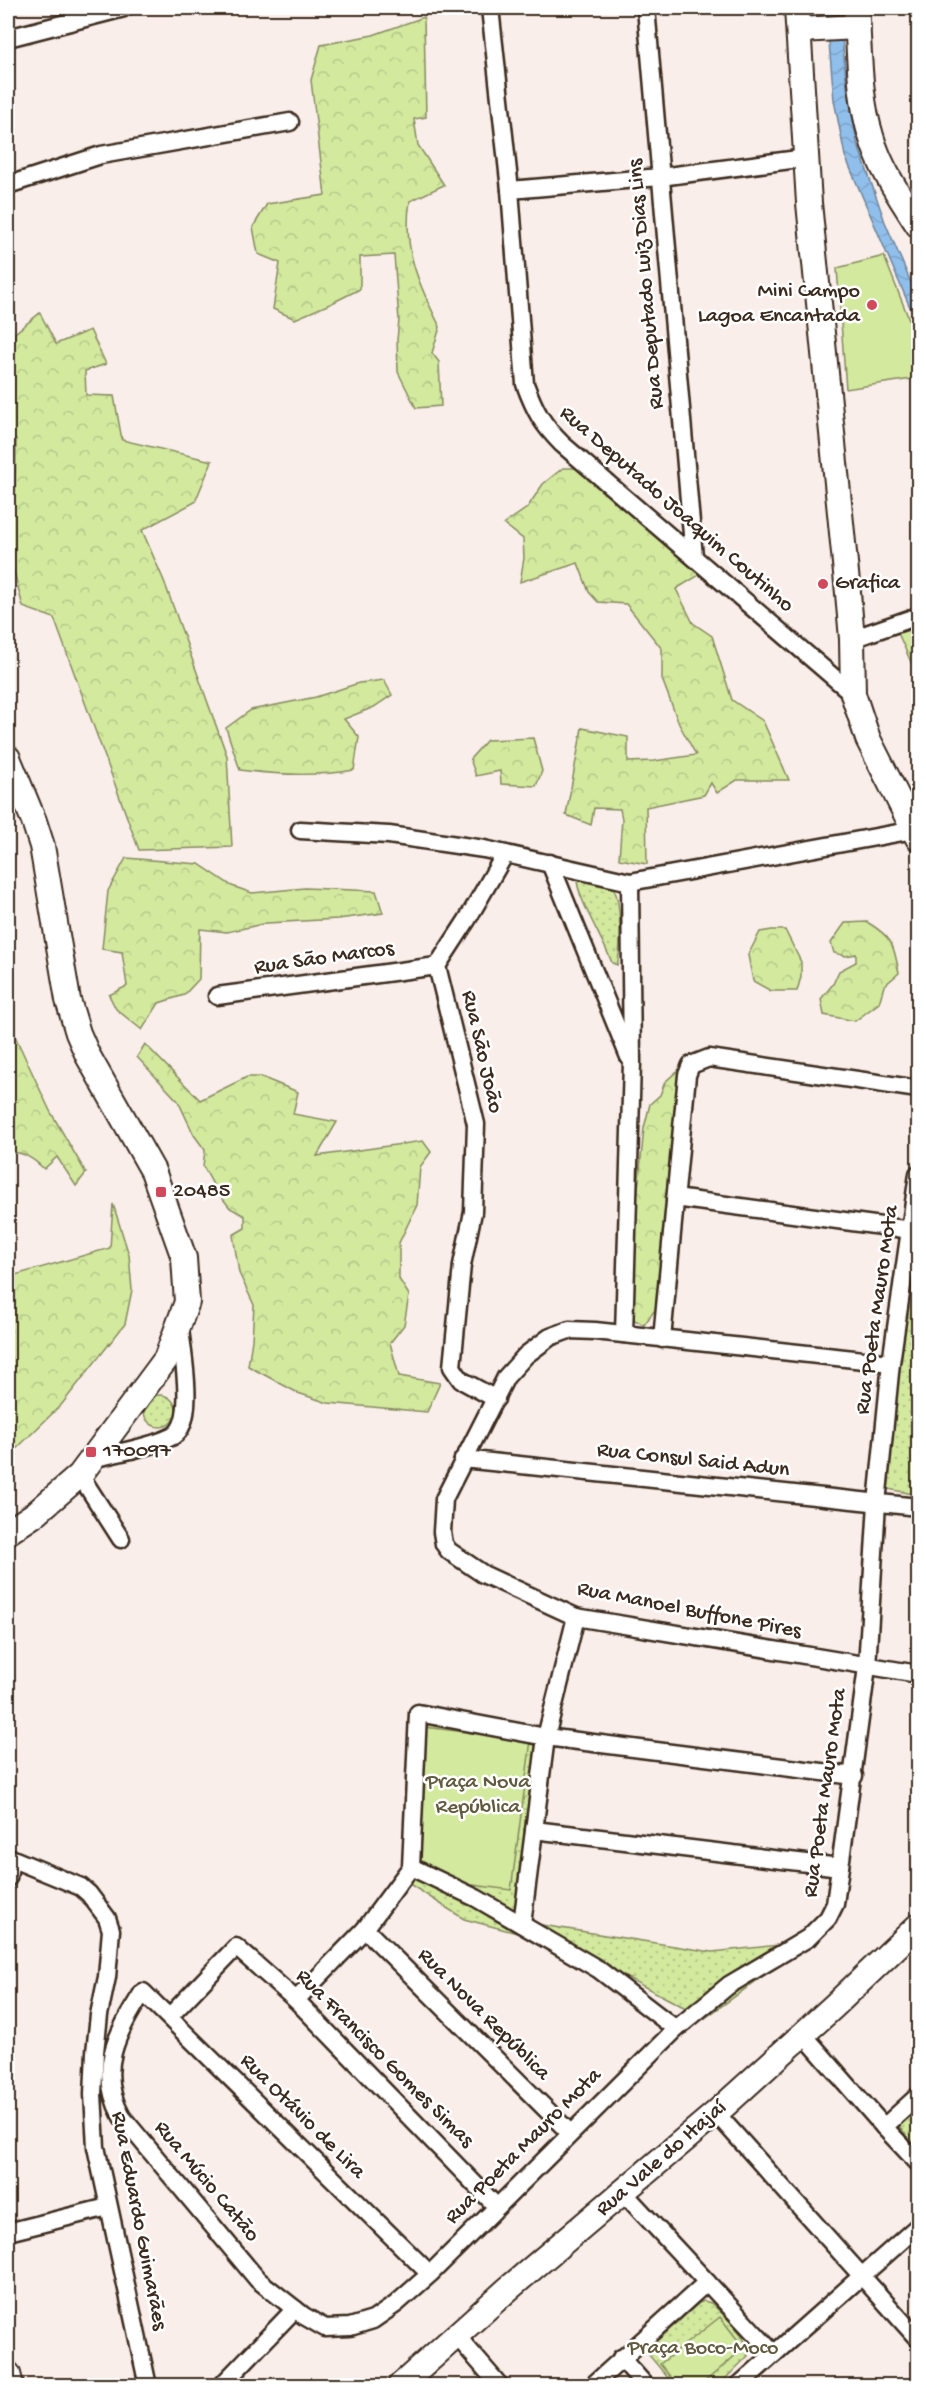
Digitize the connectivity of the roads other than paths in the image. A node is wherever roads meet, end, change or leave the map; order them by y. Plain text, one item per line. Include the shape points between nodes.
1 (124, 8) edge
2 (490, 8) edge
3 (646, 8) edge
4 (857, 17) edge
5 (798, 19) edge
6 (8, 38) edge
7 (290, 122) dead end
8 (806, 158) junction
9 (660, 177) junction
10 (8, 185) edge
11 (510, 190) junction
12 (918, 225) edge
13 (694, 557) junction
14 (918, 616) edge
15 (852, 639) junction
16 (853, 694) junction
17 (8, 758) edge
18 (300, 830) dead end
19 (916, 834) edge
20 (505, 854) junction
21 (550, 863) junction
22 (630, 882) junction
23 (437, 966) junction
24 (217, 996) dead end
25 (632, 1064) junction
26 (918, 1089) edge
27 (918, 1174) edge
28 (675, 1197) junction
29 (911, 1230) junction
30 (180, 1325) junction
31 (624, 1334) junction
32 (662, 1339) junction
33 (891, 1363) junction
34 (496, 1399) junction
35 (463, 1459) junction
36 (86, 1467) junction
37 (877, 1503) junction
38 (918, 1507) edge
39 (8, 1532) edge
40 (121, 1539) dead end
41 (576, 1617) junction
42 (867, 1667) junction
43 (918, 1674) edge
44 (546, 1737) junction
45 (854, 1776) junction
46 (534, 1830) junction
47 (9, 1857) edge
48 (411, 1866) junction
49 (840, 1868) junction
50 (8, 1878) edge
51 (522, 1924) junction
52 (918, 1926) edge
53 (365, 1929) junction
54 (143, 1992) joint
55 (296, 2000) junction
56 (169, 2017) junction
57 (676, 2029) junction
58 (803, 2034) junction
59 (918, 2096) edge
60 (716, 2114) junction
61 (884, 2127) junction
62 (570, 2133) junction
63 (918, 2163) edge
64 (624, 2193) junction
65 (496, 2206) junction
66 (108, 2207) junction
67 (918, 2226) edge
68 (8, 2232) edge
69 (430, 2274) junction
70 (862, 2277) junction
71 (707, 2282) junction
72 (300, 2313) junction
73 (456, 2335) junction
74 (918, 2339) edge
75 (774, 2354) junction
76 (621, 2358) junction
77 (8, 2374) edge
78 (10, 2385) edge
79 (148, 2385) edge
80 (221, 2385) edge
81 (400, 2385) edge
82 (500, 2385) edge
83 (592, 2385) edge
84 (646, 2385) edge
85 (738, 2385) edge

1 - 6 street
2 - 11 street, Rua Deputado Joaquim Coutinho
3 - 9 street, Rua Deputado Luiz Dias Lins
4 - 5 main road
4 - 12 main road via 870,135 899,196
5 - 8 main road
7 - 10 street via 101,155
8 - 9 street
8 - 15 main road
9 - 11 street
9 - 13 street, Rua Deputado Luiz Dias Lins
11 - 13 street, Rua Deputado Joaquim Coutinho via 525,384 533,408 562,444
13 - 16 street, Rua Deputado Joaquim Coutinho
14 - 15 street
15 - 16 main road
16 - 19 main road via 868,739
17 - 30 main road via 42,846 68,1000 78,1033 153,1171 184,1258 187,1302
18 - 20 street via 389,835
19 - 22 street
20 - 21 street
20 - 23 street, Rua São João
21 - 22 street
21 - 25 street
22 - 25 street
23 - 24 street, Rua São Marcos
23 - 34 street, Rua São João via 476,1124 473,1212 462,1265 452,1367 461,1380
25 - 31 street
26 - 28 street via 710,1058 691,1065
27 - 29 street, Rua Poeta Mauro Mota
28 - 29 street
28 - 32 street
29 - 33 street, Rua Poeta Mauro Mota
30 - 36 main road via 166,1359
30 - 36 street via 187,1407 181,1428 173,1436
31 - 32 street
31 - 34 street via 569,1330 550,1337 515,1365
32 - 33 street
33 - 37 street, Rua Poeta Mauro Mota
34 - 35 street
35 - 37 street, Rua Consul Said Adun
35 - 41 street, Rua Manoel Buffone Pires via 444,1499 444,1544 483,1574
36 - 39 main road via 35,1514
36 - 40 street
37 - 38 street, Rua Consul Said Adun
37 - 42 street, Rua Poeta Mauro Mota
41 - 42 street, Rua Manoel Buffone Pires
41 - 44 street
42 - 43 street, Rua Manoel Buffone Pires
42 - 45 street, Rua Poeta Mauro Mota
44 - 45 street
44 - 46 street
44 - 48 street via 418,1713
45 - 49 street, Rua Poeta Mauro Mota
46 - 49 street
46 - 51 street
47 - 50 street
47 - 66 street, Rua Eduardo Guimarães via 81,1887 109,1922 107,1977 99,2014 93,2094 96,2147
48 - 51 street
48 - 53 street
49 - 57 street, Rua Poeta Mauro Mota via 835,1904 828,1918 808,1938 729,1985
51 - 57 street via 598,1969
52 - 58 main road, Rua Vale do Itajaí
53 - 55 street
53 - 62 street, Rua Nova República
54 - 56 street, Rua Otávio de Lira
54 - 72 street, Rua Múcio Catão via 120,2028 113,2049 110,2082 115,2105 258,2280
55 - 56 street, Rua Francisco Gomes Simas via 237,1947
55 - 65 street, Rua Francisco Gomes Simas
56 - 69 street, Rua Otávio de Lira
57 - 62 street, Rua Poeta Mauro Mota
58 - 60 main road, Rua Vale do Itajaí
58 - 61 street
59 - 61 street
60 - 64 main road, Rua Vale do Itajaí
60 - 70 street
61 - 63 street
62 - 65 street, Rua Poeta Mauro Mota
64 - 71 street
64 - 73 main road, Rua Vale do Itajaí
65 - 69 street, Rua Poeta Mauro Mota
66 - 68 street
66 - 79 street, Rua Eduardo Guimarães
67 - 70 street
69 - 72 street, Rua Poeta Mauro Mota via 373,2320 324,2328
70 - 74 street
70 - 75 street
71 - 75 street
71 - 76 street
72 - 80 street
73 - 81 main road, Rua Vale do Itajaí
73 - 82 street
75 - 85 street
76 - 83 street
76 - 84 street
77 - 78 main road

